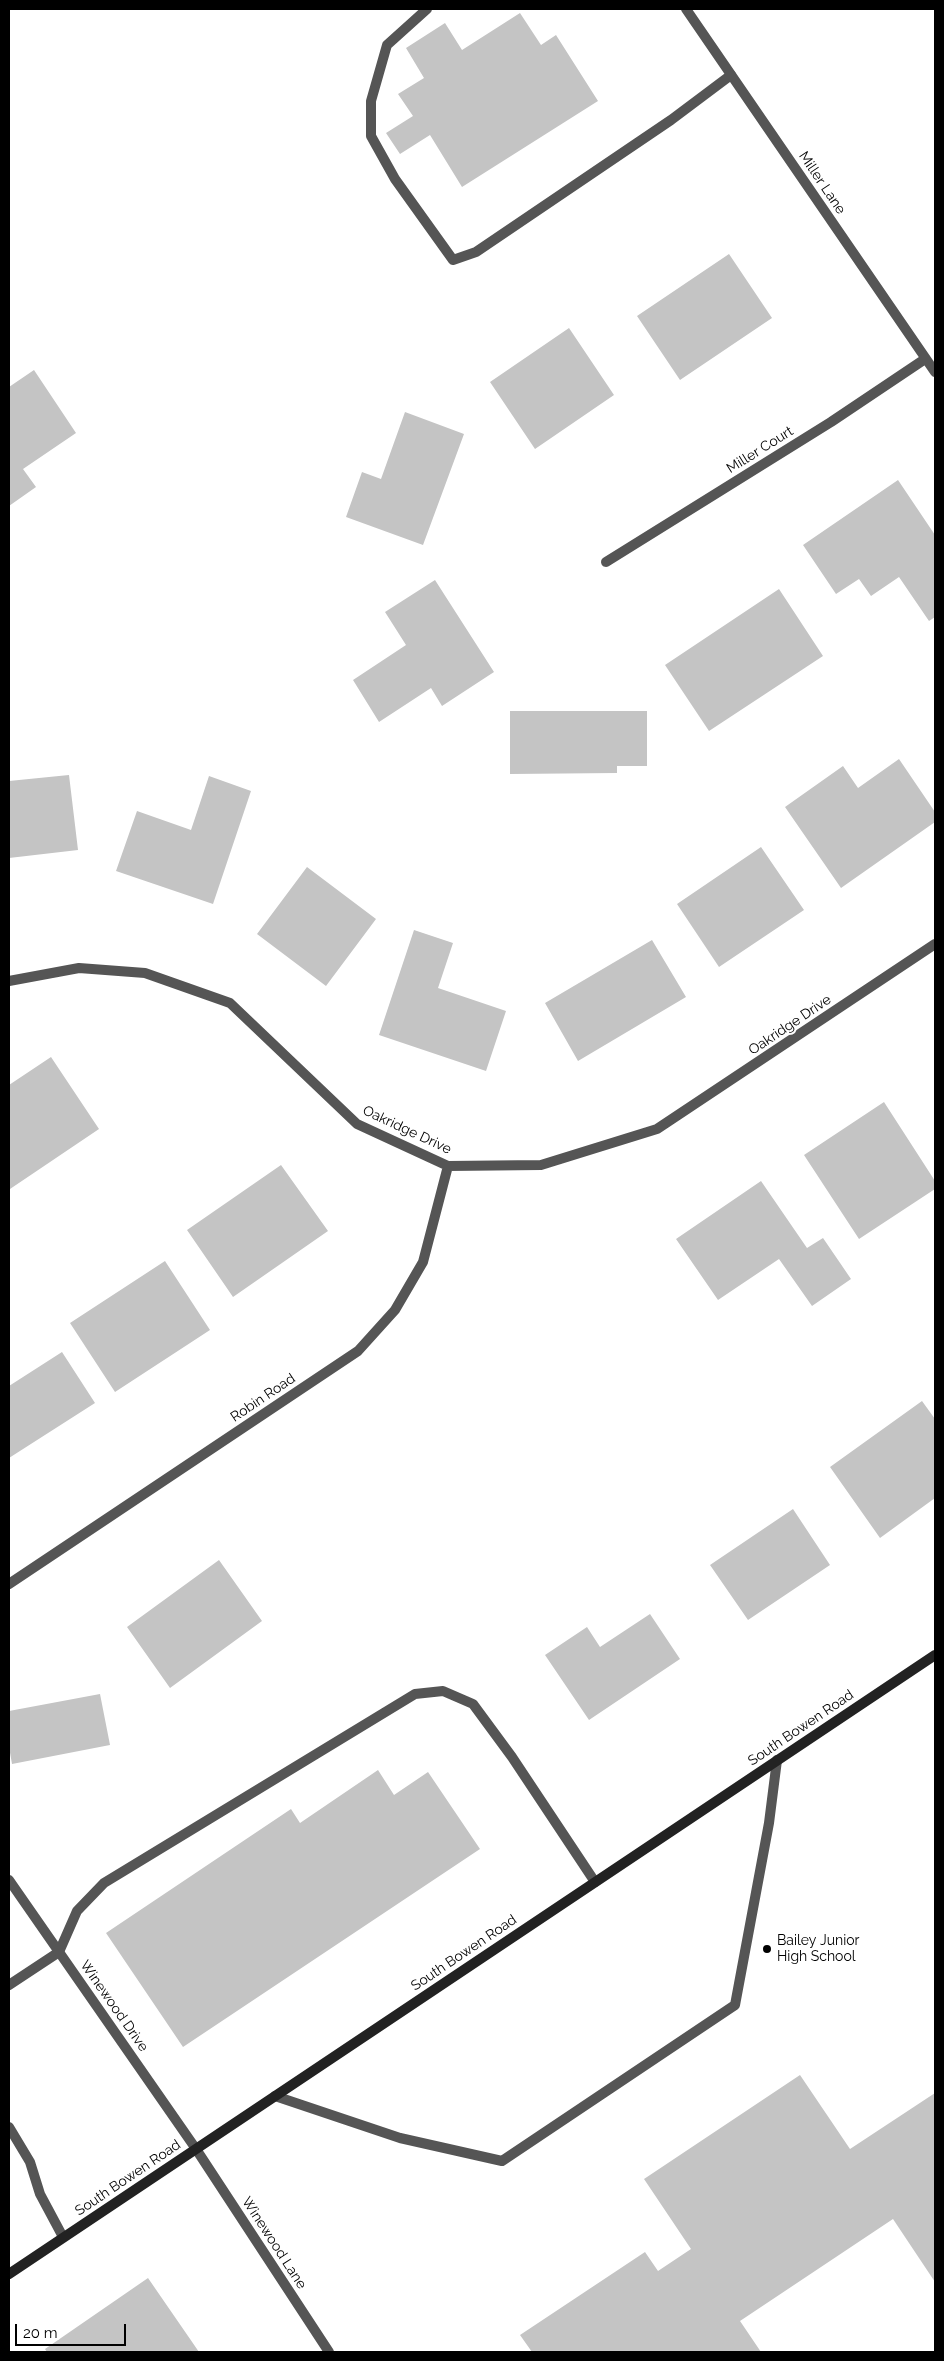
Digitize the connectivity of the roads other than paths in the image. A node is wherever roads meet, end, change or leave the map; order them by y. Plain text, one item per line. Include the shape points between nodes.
1 (427, 9) edge
2 (686, 9) edge
3 (731, 75) junction
4 (925, 358) junction
5 (935, 372) edge
6 (606, 562) dead end
7 (935, 944) edge
8 (9, 981) edge
9 (448, 1166) junction
10 (9, 1584) edge
11 (935, 1655) edge
12 (777, 1760) junction
13 (9, 1880) edge
14 (596, 1882) junction
15 (58, 1952) junction
16 (9, 1985) edge
17 (275, 2096) junction
18 (9, 2127) edge
19 (196, 2148) junction
20 (63, 2237) junction
21 (9, 2274) edge
22 (329, 2352) edge

1 - 3 street via 387,46 371,101 371,136 394,179 453,260 476,252 671,120
2 - 3 street, Miller Lane
3 - 4 street, Miller Lane
4 - 5 street, Miller Lane
4 - 6 street, Miller Court via 831,422
7 - 9 street, Oakridge Drive via 657,1129 541,1164
8 - 9 street, Oakridge Drive via 79,968 146,973 230,1003 357,1124
9 - 10 street, Robin Road via 424,1262 395,1310 358,1351
11 - 12 main road, South Bowen Road
12 - 14 main road, South Bowen Road
12 - 17 street via 769,1823 735,2005 502,2161 400,2138
13 - 15 street, Winewood Drive
14 - 15 street via 473,1704 443,1691 415,1694 104,1883 76,1911
14 - 17 main road, South Bowen Road
15 - 16 street
15 - 19 street, Winewood Drive
17 - 19 main road, South Bowen Road
18 - 20 street via 30,2162 40,2194
19 - 20 main road, South Bowen Road
19 - 22 street, Winewood Lane
20 - 21 main road, South Bowen Road

